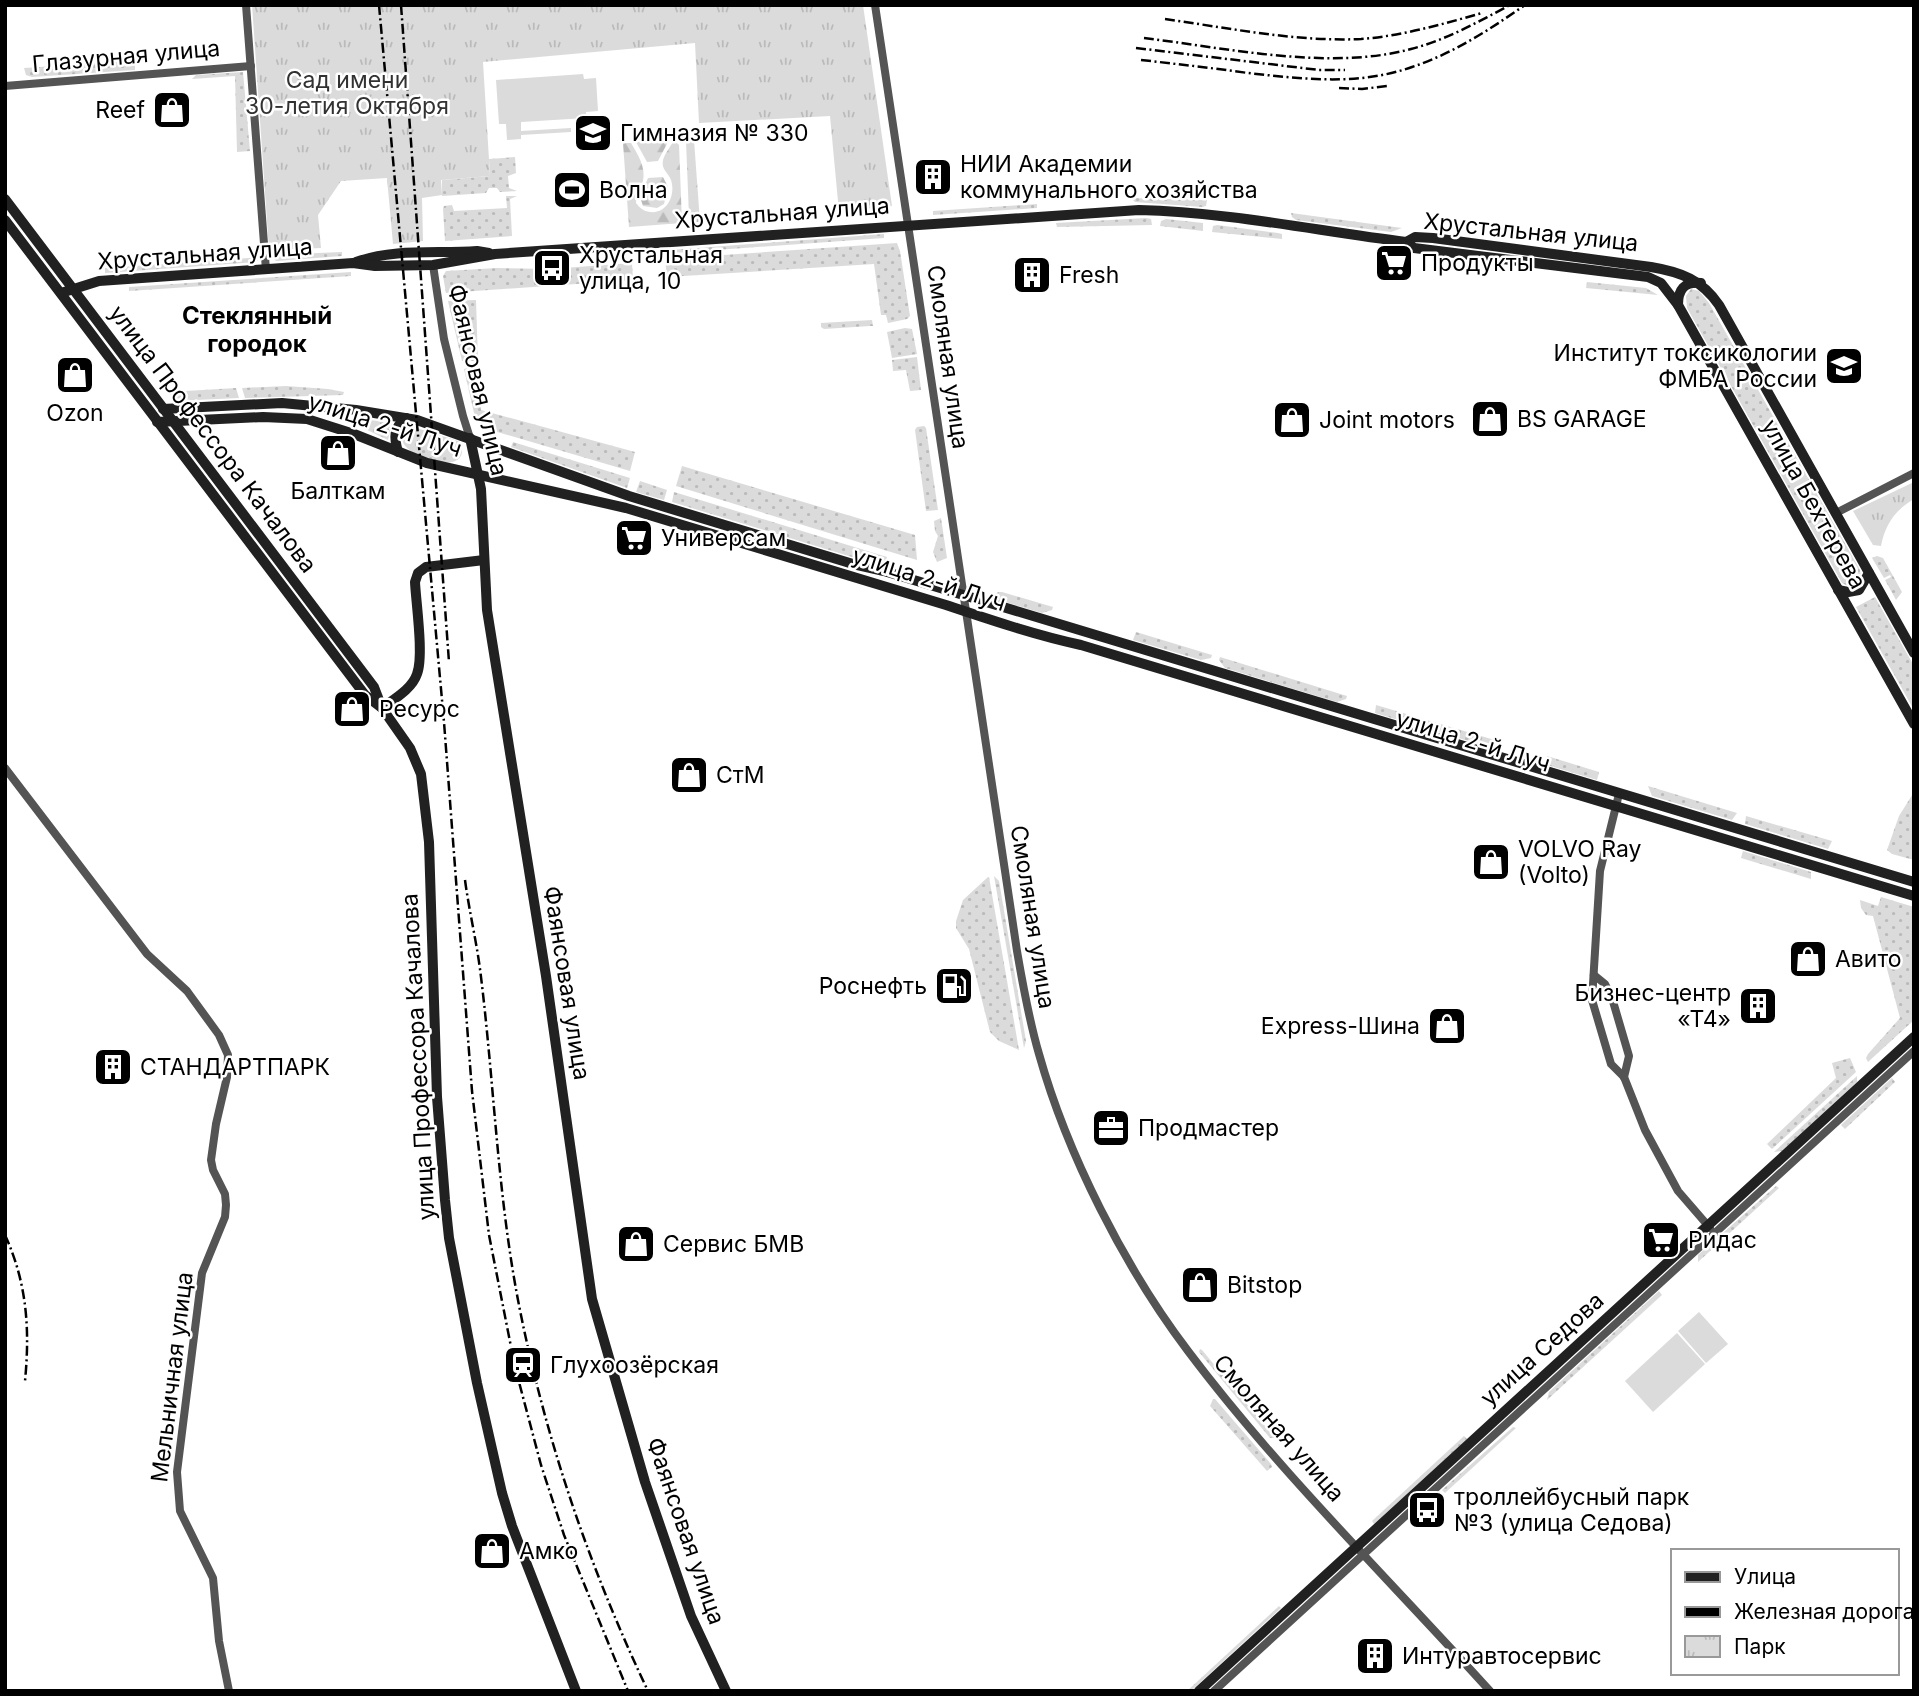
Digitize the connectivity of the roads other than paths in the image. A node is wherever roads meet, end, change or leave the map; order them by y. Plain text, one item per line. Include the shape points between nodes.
1 (246, 5) edge
2 (875, 5) edge
3 (251, 66) junction
4 (5, 86) edge
5 (8, 207) edge
6 (5, 220) edge
7 (908, 225) junction
8 (495, 254) junction
9 (353, 263) junction
10 (433, 265) junction
11 (266, 270) junction
12 (1650, 272) junction
13 (1701, 284) junction
14 (73, 288) junction
15 (61, 293) junction
16 (1678, 305) junction
17 (163, 409) junction
18 (406, 418) junction
19 (157, 422) junction
20 (172, 422) junction
21 (470, 438) junction
22 (398, 452) junction
23 (1914, 473) edge
24 (479, 475) junction
25 (1836, 513) junction
26 (484, 560) junction
27 (1869, 573) junction
28 (1838, 590) junction
29 (963, 595) junction
30 (966, 612) junction
31 (1914, 653) edge
32 (382, 708) junction
33 (1914, 724) edge
34 (5, 768) edge
35 (1619, 794) junction
36 (1615, 806) junction
37 (1914, 882) edge
38 (1914, 896) edge
39 (1594, 975) junction
40 (1914, 1037) edge
41 (1914, 1051) edge
42 (1624, 1077) junction
43 (1712, 1229) junction
44 (1361, 1550) junction
45 (229, 1691) edge
46 (576, 1691) edge
47 (726, 1691) edge
48 (1199, 1691) edge
49 (1214, 1691) edge
50 (1490, 1691) edge

1 - 3 street
2 - 7 street, Смоляная улица
3 - 4 street, Глазурная улица
3 - 11 street
5 - 14 street, улица Профессора Качалова
6 - 15 street, улица Профессора Качалова
7 - 8 street, Хрустальная улица
7 - 12 street, Хрустальная улица via 1158,211 1406,242 1415,237 1433,238
7 - 29 street, Смоляная улица
8 - 9 street, Хрустальная улица via 400,253
8 - 10 street, Хрустальная улица
9 - 10 street, Хрустальная улица
9 - 11 street, Хрустальная улица
10 - 21 street, Фаянсовая улица via 444,339
11 - 14 street, Хрустальная улица via 99,281
12 - 13 street, улица Бехтерева via 1678,272
12 - 16 street, улица Бехтерева
13 - 16 street via 1683,286
13 - 25 street, улица Бехтерева via 1719,305
14 - 15 street, Хрустальная улица
14 - 17 street, улица Профессора Качалова
15 - 19 street, улица Профессора Качалова
16 - 28 street, улица Бехтерева
17 - 18 street, улица 2-й Луч via 282,403
17 - 19 street
17 - 20 street, улица Профессора Качалова
18 - 21 street, улица 2-й Луч
18 - 22 street via 394,436
19 - 20 street, улица 2-й Луч
19 - 32 street, улица Профессора Качалова via 365,695
20 - 22 street, улица 2-й Луч via 298,417
20 - 32 street, улица Профессора Качалова via 374,687
21 - 24 street, Фаянсовая улица
21 - 29 street, улица 2-й Луч via 641,500
22 - 24 street, улица 2-й Луч
23 - 25 street
24 - 26 street, Фаянсовая улица
24 - 30 street, улица 2-й Луч via 625,508
25 - 27 street, улица Бехтерева
26 - 32 street via 426,567 418,573 417,676
26 - 47 street, Фаянсовая улица via 489,621 592,1298 631,1442 691,1616
27 - 28 street via 1859,590
27 - 31 street, улица Бехтерева
28 - 33 street, улица Бехтерева
29 - 30 street, Смоляная улица
29 - 35 street, улица 2-й Луч
30 - 36 street, улица 2-й Луч
30 - 44 street, Смоляная улица via 1025,997 1064,1126 1099,1204 1168,1324 1235,1411
32 - 46 street, улица Профессора Качалова via 416,760 425,801 437,1097 449,1238 477,1383 512,1526
34 - 45 street, Мельничная улица via 147,954 187,991 228,1055 211,1160 225,1194 225,1217 201,1273 177,1472 180,1511 213,1578
35 - 36 street
35 - 37 street, улица 2-й Луч
36 - 38 street, улица 2-й Луч
36 - 39 street via 1600,871
39 - 42 street via 1592,1000 1611,1064
39 - 42 street via 1612,998 1629,1056
40 - 43 street, улица Седова
41 - 43 street, улица Седова
42 - 43 street via 1645,1130 1678,1191
43 - 44 street, улица Седова
44 - 48 street, улица Седова
44 - 49 street, улица Седова
44 - 50 street, Смоляная улица

